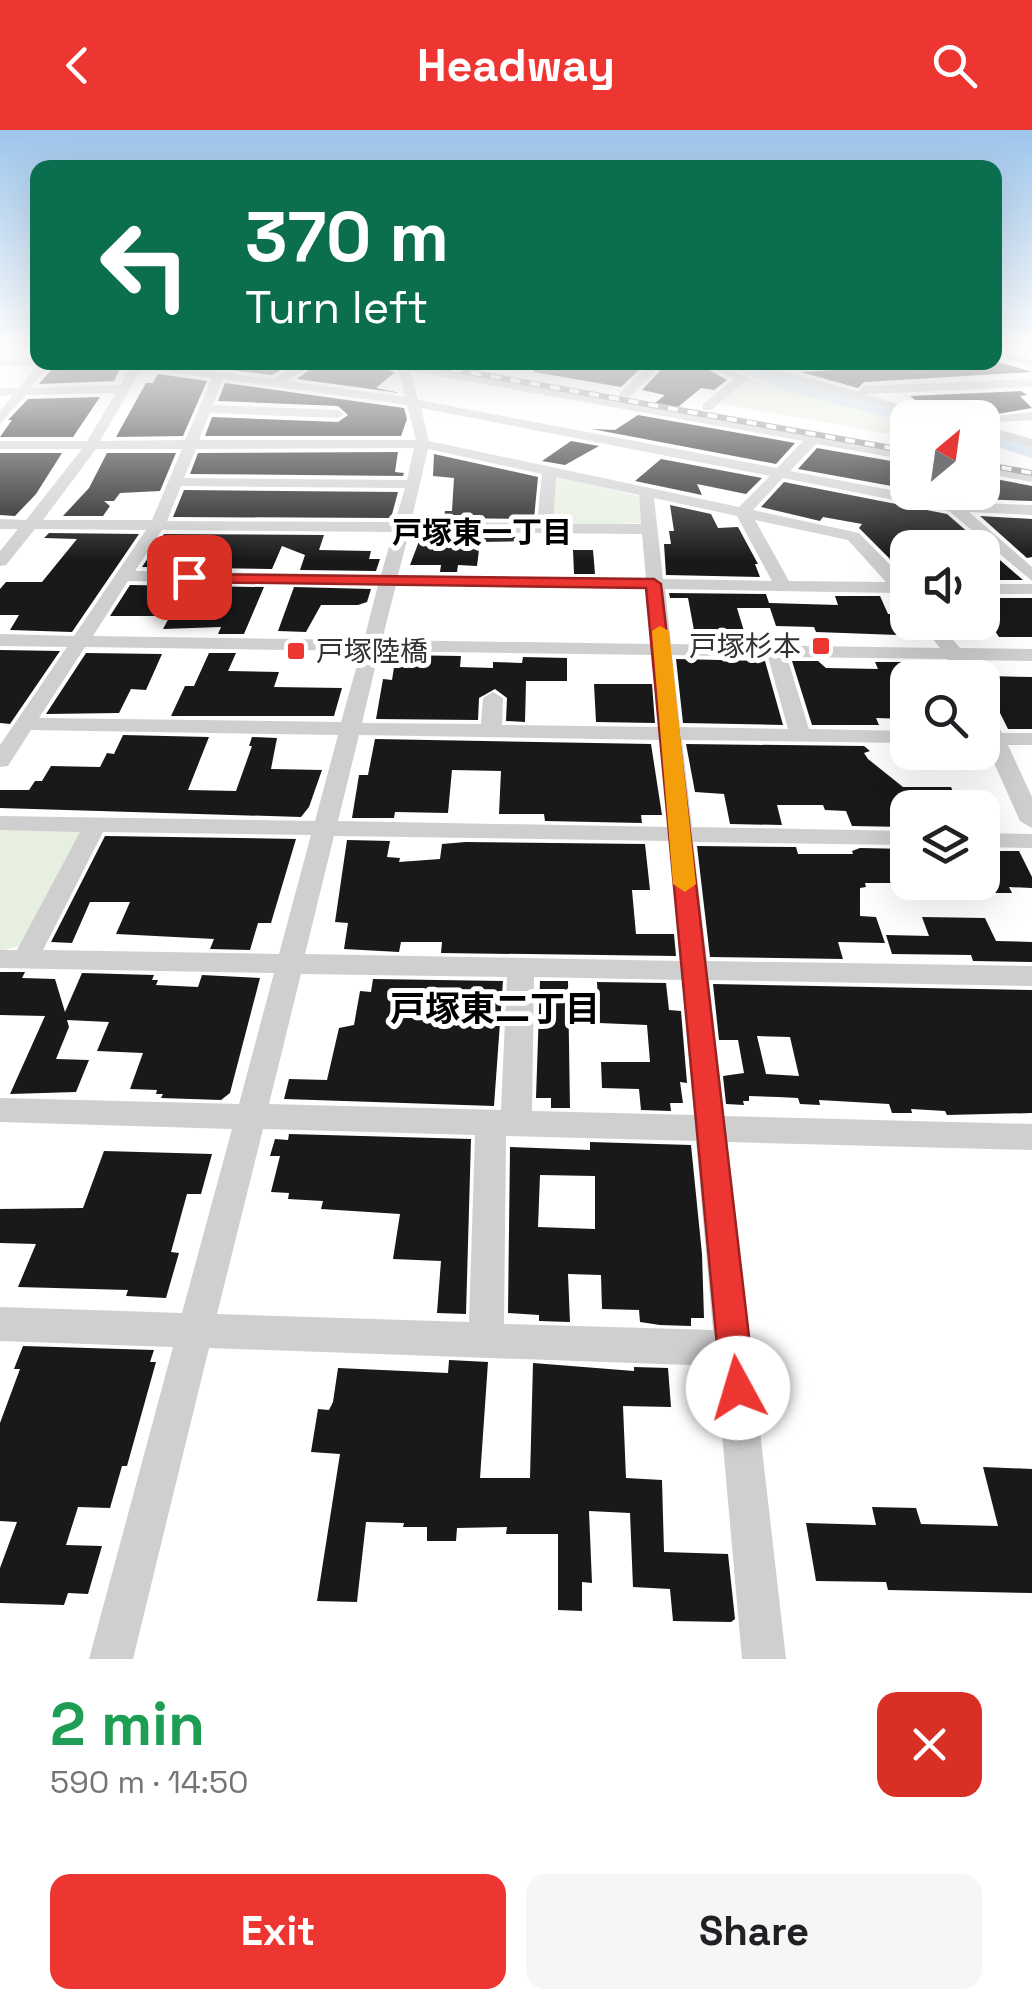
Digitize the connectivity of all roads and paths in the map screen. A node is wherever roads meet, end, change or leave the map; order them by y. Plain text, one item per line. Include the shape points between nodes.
1 (108, 417) edge
2 (201, 417) edge
3 (338, 417) edge
4 (415, 417) edge
5 (491, 417) edge
6 (709, 417) edge
7 (768, 417) edge
8 (586, 424) dead end
9 (573, 433) junction
10 (1000, 434) edge
11 (890, 438) edge
12 (813, 439) junction
13 (1032, 443) edge
14 (190, 444) junction
15 (336, 444) junction
16 (422, 444) junction
17 (558, 444) dead end
18 (0, 445) edge
19 (92, 445) junction
20 (890, 453) edge
21 (1000, 457) edge
22 (546, 462) junction
23 (1032, 463) edge
24 (1000, 473) edge
25 (780, 474) junction
26 (1032, 478) edge
27 (176, 482) junction
28 (414, 484) junction
29 (646, 492) junction
30 (890, 495) edge
31 (1000, 509) edge
32 (957, 510) edge
33 (1032, 510) edge
34 (743, 512) junction
35 (0, 524) edge
36 (32, 524) junction
37 (158, 524) junction
38 (403, 526) junction
39 (544, 528) junction
40 (648, 529) junction
41 (262, 556) dead end
42 (0, 561) edge
43 (890, 575) edge
44 (126, 576) junction
45 (1032, 576) edge
46 (253, 578) junction
47 (388, 580) junction
48 (654, 584) junction
49 (783, 585) junction
50 (1000, 589) edge
51 (1032, 589) edge
52 (890, 590) edge
53 (0, 640) edge
54 (943, 640) edge
55 (81, 642) junction
56 (374, 646) junction
57 (663, 649) junction
58 (776, 651) junction
59 (954, 654) junction
60 (1032, 655) edge
61 (957, 660) edge
62 (493, 698) dead end
63 (24, 724) junction
64 (348, 731) junction
65 (491, 732) junction
66 (670, 733) junction
67 (800, 736) junction
68 (890, 737) edge
69 (1000, 739) edge
70 (1032, 739) edge
71 (1000, 760) edge
72 (0, 761) edge
73 (1032, 821) edge
74 (0, 823) edge
75 (95, 825) junction
76 (323, 828) junction
77 (680, 834) junction
78 (890, 838) edge
79 (1000, 840) edge
80 (1032, 841) edge
81 (13, 959) edge
82 (288, 965) junction
83 (522, 968) junction
84 (692, 969) junction
85 (1032, 976) edge
86 (0, 1110) edge
87 (249, 1116) junction
88 (504, 1123) junction
89 (713, 1128) junction
90 (1032, 1137) edge
91 (0, 1324) edge
92 (194, 1331) junction
93 (486, 1341) junction
94 (734, 1349) junction
95 (110, 1659) edge
96 (764, 1659) edge

1 - 19 street
2 - 14 street
3 - 15 street
4 - 16 street
5 - 9 street
6 - 12 street
7 - 11 street
8 - 9 street
9 - 17 street
9 - 25 street
10 - 13 street
12 - 20 street
12 - 25 street
14 - 15 street
14 - 19 street
14 - 27 street
15 - 16 street
16 - 22 street via 526,466
16 - 28 street
18 - 19 street
19 - 36 street
21 - 23 street
22 - 29 street
22 - 39 street
24 - 26 street
25 - 30 street
25 - 34 street
27 - 28 street
27 - 37 street
28 - 38 street
29 - 34 street
29 - 40 street
31 - 33 street
32 - 45 street
34 - 43 street via 853,536
34 - 49 street
35 - 36 street
36 - 37 street
36 - 42 street
37 - 38 street
37 - 44 street
38 - 39 street
38 - 47 street
39 - 40 street
40 - 48 street
41 - 46 street
44 - 46 street
44 - 55 street
46 - 47 street
47 - 48 street
47 - 56 street
48 - 49 street
48 - 57 street
49 - 52 street
50 - 51 street
53 - 55 street
54 - 59 street
55 - 56 street
55 - 63 street
56 - 57 street
56 - 64 street
57 - 58 street
57 - 66 street
58 - 59 street
58 - 67 street
59 - 60 street
59 - 61 street
62 - 65 street
63 - 64 street
63 - 72 street
64 - 65 street
64 - 76 street
65 - 66 street
66 - 67 street
66 - 77 street
67 - 68 street
69 - 70 street
71 - 73 street
74 - 75 street
75 - 76 street
75 - 81 street
76 - 77 street
76 - 82 street
77 - 78 street
77 - 84 street
79 - 80 street
81 - 82 street
82 - 83 street
82 - 87 street
83 - 84 street
83 - 88 street
84 - 85 street
84 - 89 street
86 - 87 street
87 - 88 street
87 - 92 street
88 - 89 street
88 - 93 street
89 - 90 street
89 - 94 street
91 - 92 street
92 - 93 street
92 - 95 street
93 - 94 street
94 - 96 street

